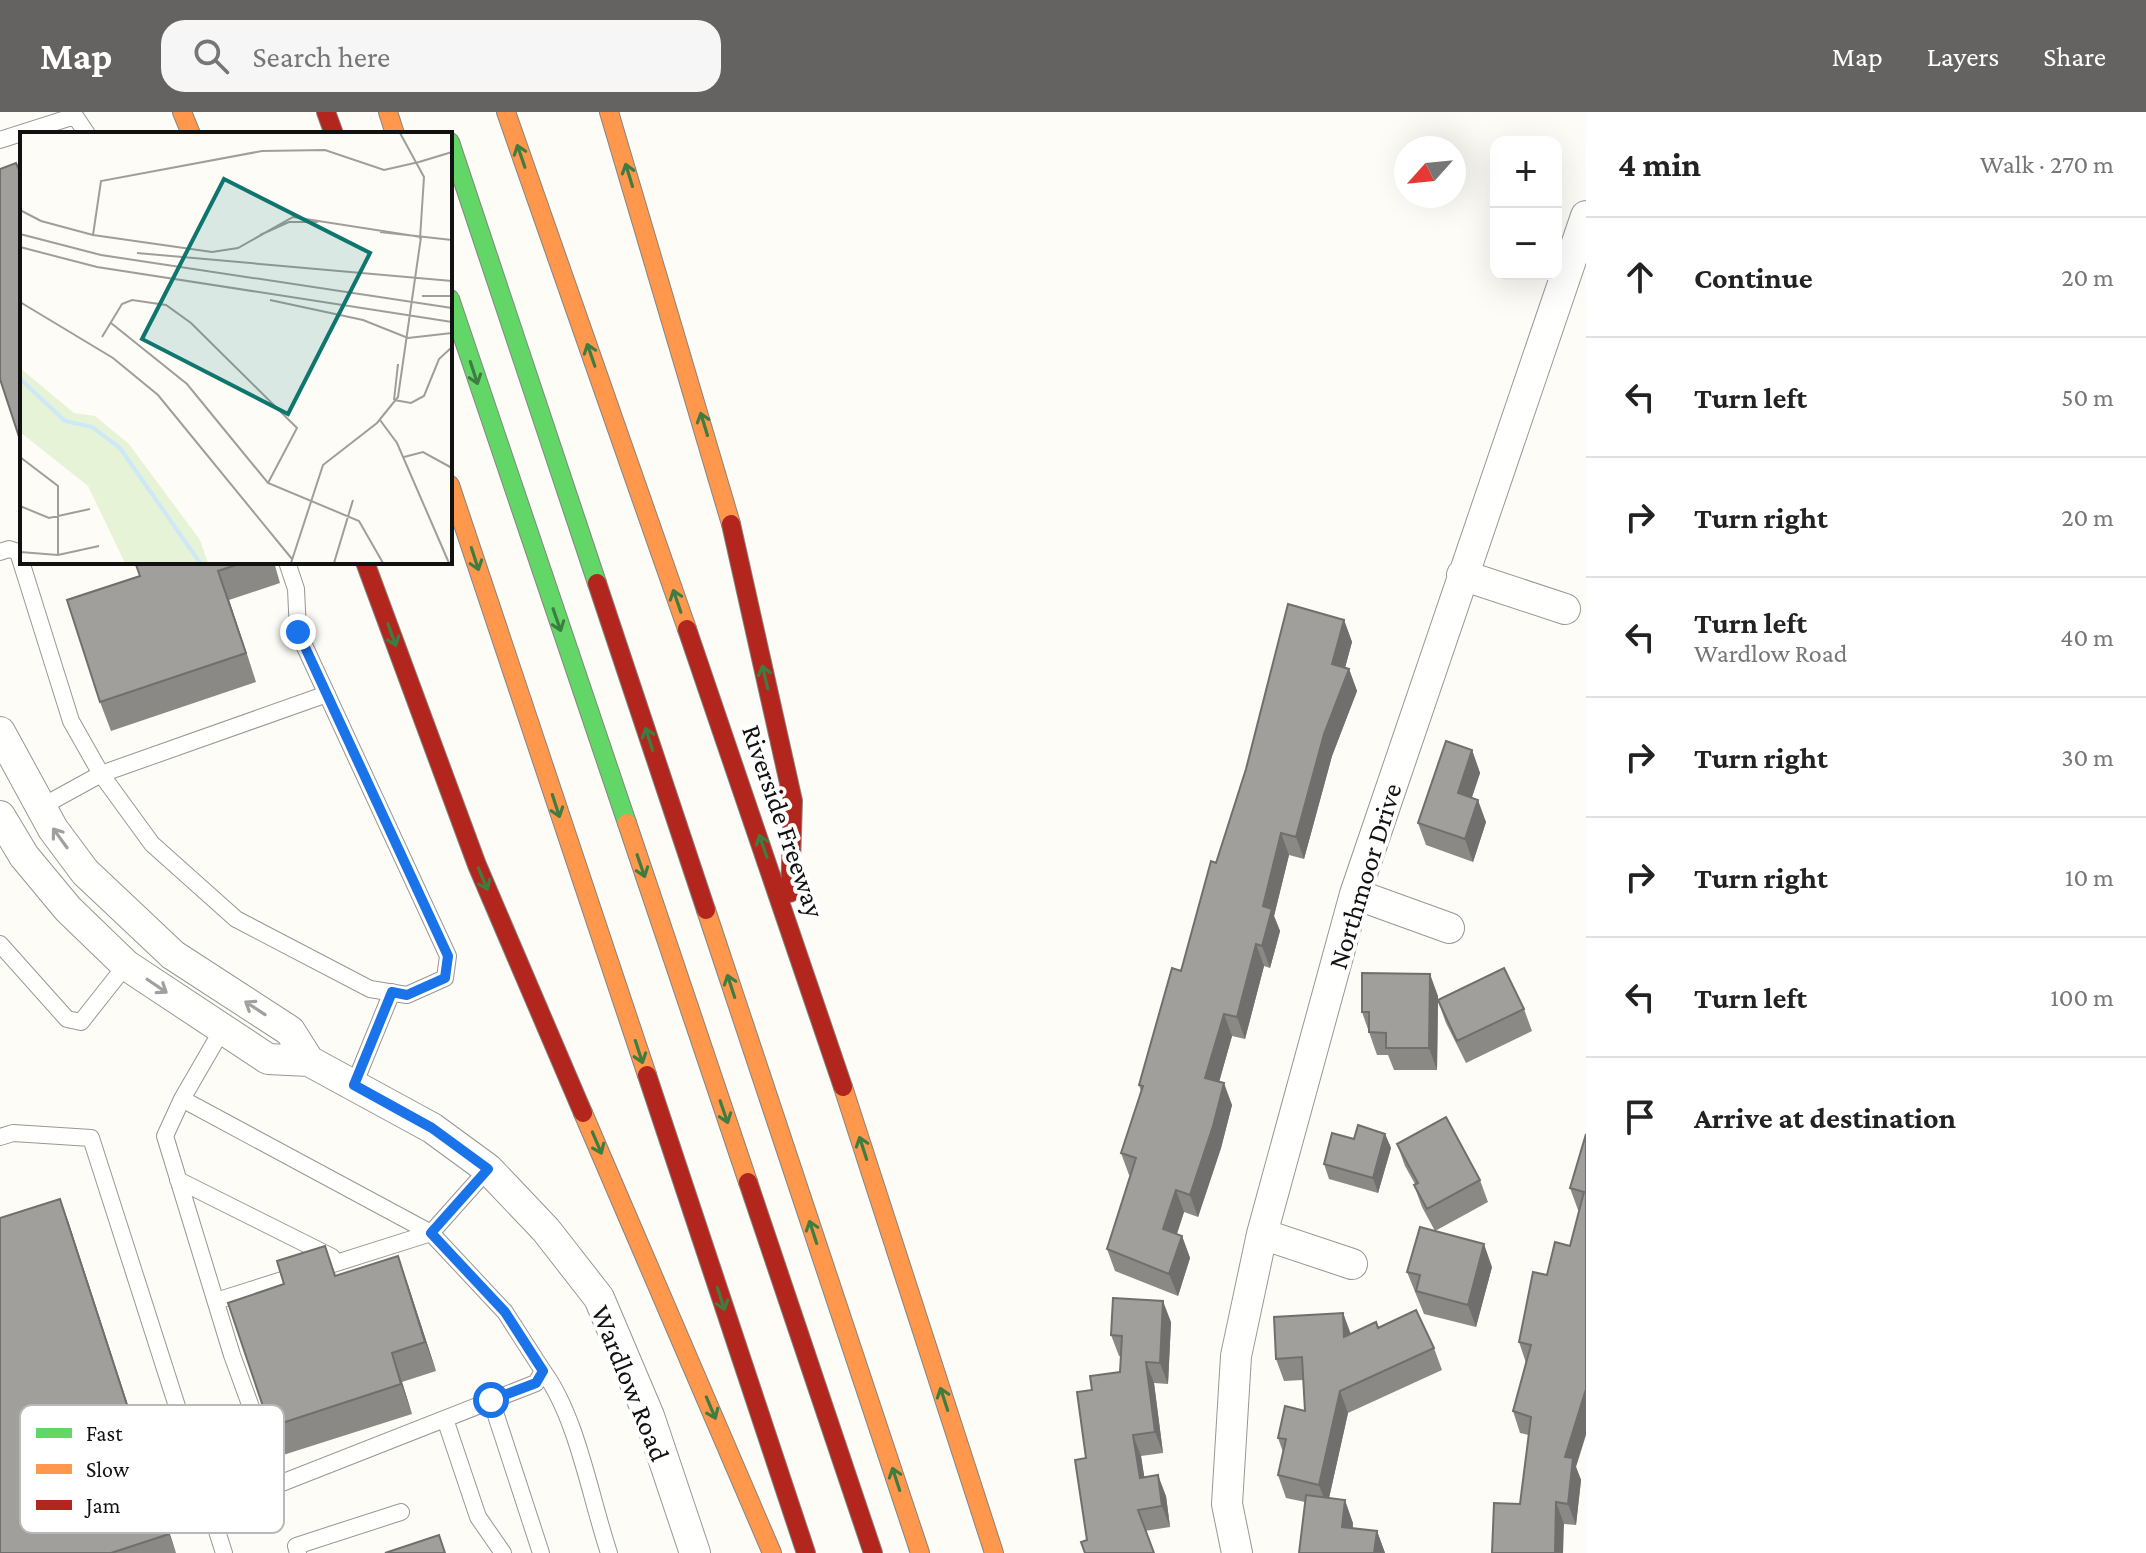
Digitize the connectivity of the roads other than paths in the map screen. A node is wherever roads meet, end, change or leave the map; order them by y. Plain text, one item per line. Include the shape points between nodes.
1 (182, 112) edge
2 (326, 112) edge
3 (388, 112) edge
4 (506, 112) edge
5 (609, 112) edge
6 (25, 132) edge
7 (86, 132) edge
8 (190, 132) edge
9 (333, 132) edge
10 (394, 132) edge
11 (20, 134) edge
12 (0, 140) edge
13 (452, 148) edge
14 (1586, 216) edge
15 (1578, 272) edge
16 (452, 305) edge
17 (452, 491) edge
18 (0, 552) edge
19 (20, 558) edge
20 (22, 564) edge
21 (288, 564) edge
22 (366, 564) edge
23 (1462, 575) junction
24 (1565, 609) dead end
25 (327, 694) junction
26 (0, 732) edge
27 (101, 774) junction
28 (41, 807) junction
29 (0, 816) edge
30 (1355, 894) junction
31 (124, 912) junction
32 (789, 920) junction
33 (1449, 928) dead end
34 (95, 938) junction
35 (0, 944) edge
36 (126, 965) junction
37 (392, 992) junction
38 (222, 1030) junction
39 (309, 1061) junction
40 (354, 1085) junction
41 (182, 1099) junction
42 (0, 1137) edge
43 (488, 1169) junction
44 (178, 1180) junction
45 (431, 1233) junction
46 (1262, 1234) junction
47 (341, 1262) junction
48 (1352, 1264) dead end
49 (216, 1301) junction
50 (543, 1371) junction
51 (491, 1400) junction
52 (177, 1405) edge
53 (252, 1405) edge
54 (445, 1419) junction
55 (284, 1482) edge
56 (401, 1512) dead end
57 (218, 1533) edge
58 (224, 1553) edge
59 (298, 1553) edge
60 (503, 1553) edge
61 (541, 1553) edge
62 (609, 1553) edge
63 (695, 1553) edge
64 (772, 1553) edge
65 (806, 1553) edge
66 (873, 1553) edge
67 (920, 1553) edge
68 (994, 1553) edge
69 (1237, 1553) edge

1 - 8 highway
2 - 9 highway
3 - 10 highway
32 -> 4 highway, Riverside Freeway
32 -> 5 highway via 793,801 722,484
6 - 7 lane via 75,116
11 - 12 lane
67 -> 13 highway
14 - 15 street, Northmoor Drive
15 - 23 street, Northmoor Drive
16 -> 66 highway
17 -> 65 highway
18 - 19 lane via 9,549
20 - 27 lane via 71,721
21 - 25 lane via 296,589 298,632
22 -> 64 highway via 477,865
23 - 24 street
23 - 30 street, Northmoor Drive
25 - 27 lane
25 - 37 lane via 448,956 445,978 407,995
26 - 28 street, Wardlow Road
27 - 28 lane
27 - 37 lane via 152,844 236,919 370,989
31 -> 28 street, Wardlow Road via 85,872
29 - 34 street, Wardlow Road via 24,856
30 - 33 street
30 - 46 street, Northmoor Drive
31 - 34 street
39 -> 31 street, Wardlow Road via 290,1031 173,955
68 -> 32 highway, Riverside Freeway
34 - 36 street, Wardlow Road
35 - 36 lane via 67,1019 81,1022
36 -> 38 street, Wardlow Road
37 - 40 lane
38 - 39 street, Wardlow Road via 268,1059
38 - 41 lane
39 - 40 street, Wardlow Road
40 - 43 street, Wardlow Road via 432,1128
41 - 44 lane via 165,1136
41 - 45 lane
42 - 52 lane via 13,1133 91,1138
43 - 45 lane
43 - 63 street, Wardlow Road via 546,1230 599,1298 649,1416
44 - 47 lane
44 - 49 lane
45 - 47 lane
45 - 50 lane via 505,1312
46 - 48 street
46 - 69 street, Northmoor Drive via 1236,1356 1227,1504
47 - 49 lane
49 - 53 lane
50 - 51 lane via 536,1383
50 - 62 lane via 568,1416
51 - 54 lane
51 - 61 lane
54 - 55 lane
54 - 60 lane via 478,1517
56 - 59 lane via 296,1546
57 - 58 lane

